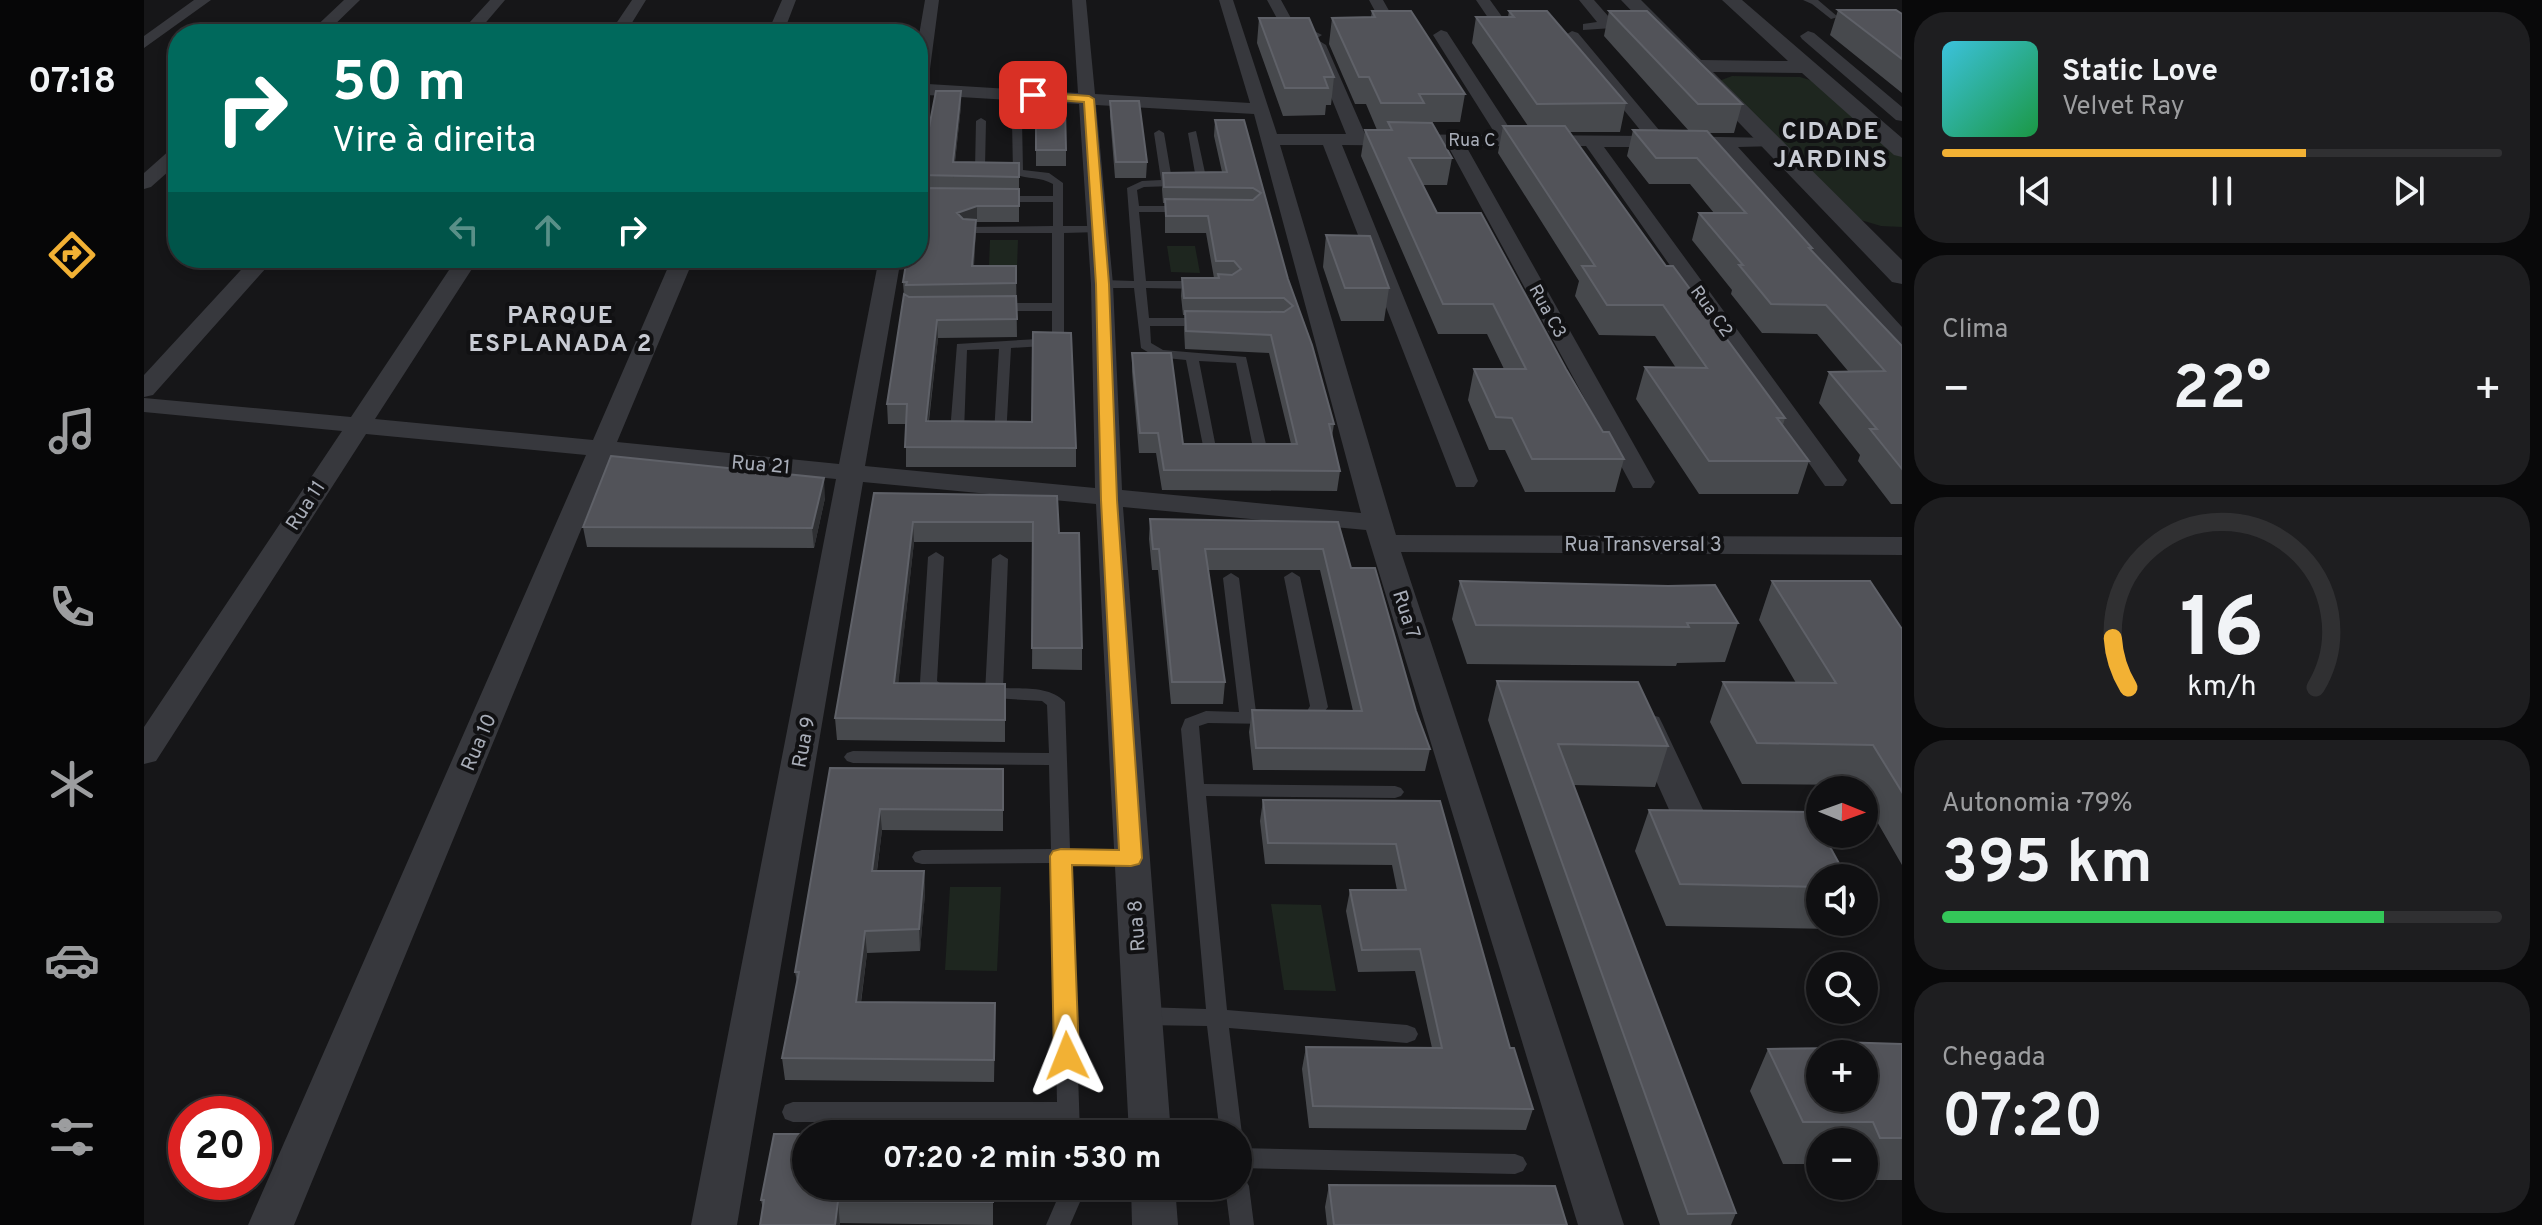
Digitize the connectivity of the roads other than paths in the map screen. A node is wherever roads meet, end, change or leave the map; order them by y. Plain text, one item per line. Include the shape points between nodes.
1 (204, 0) edge
2 (353, 0) edge
3 (498, 0) edge
4 (639, 0) edge
5 (789, 0) edge
6 (932, 0) edge
7 (1079, 0) edge
8 (1226, 0) edge
9 (1274, 0) edge
10 (1376, 0) edge
11 (1483, 0) edge
12 (1586, 0) edge
13 (1630, 0) edge
14 (1731, 0) edge
15 (1807, 0) edge
16 (1834, 17) dead end
17 (1388, 23) edge
18 (172, 24) edge
19 (327, 24) edge
20 (476, 24) edge
21 (623, 24) edge
22 (779, 24) edge
23 (1500, 25) edge
24 (928, 26) edge
25 (168, 27) edge
26 (1589, 27) dead end
27 (1441, 35) dead end
28 (1572, 36) edge
29 (1808, 36) dead end
30 (151, 40) edge
31 (1696, 66) junction
32 (1811, 67) junction
33 (928, 91) edge
34 (1089, 99) junction
35 (1261, 109) junction
36 (1902, 116) edge
37 (981, 121) dead end
38 (1017, 121) dead end
39 (1159, 133) dead end
40 (1193, 133) dead end
41 (1269, 139) junction
42 (1330, 139) junction
43 (1358, 140) junction
44 (1454, 140) junction
45 (1508, 140) junction
46 (1591, 141) junction
47 (1659, 141) junction
48 (1723, 142) junction
49 (1770, 142) junction
50 (1902, 150) edge
51 (168, 162) edge
52 (1018, 173) junction
53 (144, 183) edge
54 (1167, 184) junction
55 (982, 199) edge
56 (1058, 199) junction
57 (1134, 209) junction
58 (1193, 209) edge
59 (1059, 229) junction
60 (1099, 229) junction
61 (965, 230) edge
62 (1864, 237) junction
63 (1902, 237) edge
64 (255, 268) edge
65 (461, 268) edge
66 (679, 268) edge
67 (888, 268) edge
68 (1902, 276) edge
69 (1102, 284) junction
70 (1141, 284) junction
71 (1216, 285) edge
72 (984, 307) edge
73 (1058, 307) junction
74 (1143, 322) junction
75 (1220, 323) edge
76 (1902, 341) edge
77 (1005, 345) junction
78 (1192, 357) junction
79 (144, 390) edge
80 (144, 405) edge
81 (356, 426) junction
82 (957, 432) edge
83 (1001, 434) edge
84 (603, 450) junction
85 (1210, 453) edge
86 (1261, 453) edge
87 (853, 473) junction
88 (1834, 480) dead end
89 (1465, 481) dead end
90 (1642, 482) dead end
91 (1109, 500) junction
92 (1381, 533) junction
93 (1902, 546) edge
94 (936, 557) dead end
95 (1000, 559) dead end
96 (1292, 577) dead end
97 (1231, 578) dead end
98 (957, 693) edge
99 (1633, 694) edge
100 (1248, 717) junction
101 (144, 753) edge
102 (853, 757) dead end
103 (1059, 759) junction
104 (1196, 790) junction
105 (1395, 792) dead end
106 (1688, 814) edge
107 (1061, 856) junction
108 (922, 857) dead end
109 (1131, 858) junction
110 (1142, 1016) junction
111 (1217, 1018) junction
112 (1407, 1034) dead end
113 (793, 1112) dead end
114 (994, 1120) edge
115 (1069, 1120) edge
116 (1149, 1120) edge
117 (1229, 1120) edge
118 (1252, 1158) edge
119 (1515, 1164) dead end
120 (1069, 1200) edge
121 (1154, 1200) edge
122 (1239, 1200) edge
123 (271, 1225) edge
124 (714, 1225) edge
125 (1058, 1225) edge
126 (1155, 1225) edge
127 (1242, 1225) edge
128 (1601, 1225) edge

1 - 18 street
2 - 19 street
3 - 20 street
4 - 21 street
5 - 22 street
6 - 24 street
7 - 34 street, Rua 8
8 - 35 street, Rua 7
9 - 43 street via 1280,29 1314,35
10 - 17 street
11 - 23 street
12 - 26 street via 1608,25
13 - 31 street
14 - 32 street
15 - 16 lane
25 - 30 street
27 - 45 street
28 - 47 street
29 - 36 street
31 - 32 street
31 - 49 street
32 - 50 street
33 - 34 street
34 - 35 street
34 - 60 street, Rua 8
35 - 41 street, Rua 7
37 - 52 lane via 981,171
38 - 52 lane
39 - 54 lane
40 - 54 lane via 1202,182
41 - 42 street, Rua C
41 - 92 street, Rua 7
42 - 43 street, Rua C
42 - 89 street
43 - 44 street, Rua C
44 - 45 street, Rua C
44 - 90 street, Rua C3
45 - 46 street, Rua C
46 - 47 street, Rua C
46 - 88 street, Rua C2
47 - 48 street, Rua C
48 - 49 street, Rua C
48 - 76 street
49 - 62 street
51 - 53 street
52 - 56 lane via 1054,178
54 - 57 lane via 1133,186
55 - 56 lane
56 - 59 lane
57 - 58 lane
57 - 70 lane
59 - 60 lane
59 - 61 lane
59 - 73 lane
60 - 69 street, Rua 8
62 - 63 street
62 - 68 street
64 - 79 street
65 - 81 street, Rua 11
66 - 84 street, Rua 10
67 - 87 street, Rua 9
69 - 70 lane
69 - 91 street, Rua 8
70 - 71 lane
70 - 74 lane
72 - 73 lane
73 - 77 lane via 1058,334 1053,339
74 - 75 lane
74 - 78 lane via 1145,345 1151,350
77 - 82 lane via 961,347
77 - 83 lane
78 - 85 lane
78 - 86 lane via 1242,360
80 - 81 street, Rua 21
81 - 84 street, Rua 21
81 - 101 street, Rua 11
84 - 87 street, Rua 21
84 - 123 street, Rua 10
87 - 91 street, Rua 21
87 - 124 street, Rua 9
91 - 92 street, Rua 21
91 - 109 street, Rua 8
92 - 93 street, Rua Transversal 3
92 - 128 street, Rua 7
94 - 98 lane via 928,682 936,691
95 - 103 lane via 988,693 1045,696 1056,702
96 - 100 lane via 1317,712 1303,718
97 - 100 lane
99 - 106 street
100 - 104 lane via 1206,717 1191,723
102 - 103 lane
103 - 107 lane
104 - 105 lane
104 - 111 lane
107 - 108 lane
107 - 109 lane
107 - 115 lane
109 - 110 street, Rua 8
110 - 111 lane
110 - 116 street, Rua 8
111 - 112 lane
111 - 117 lane
113 - 114 lane
118 - 119 lane
120 - 125 lane
121 - 126 street
122 - 127 lane

